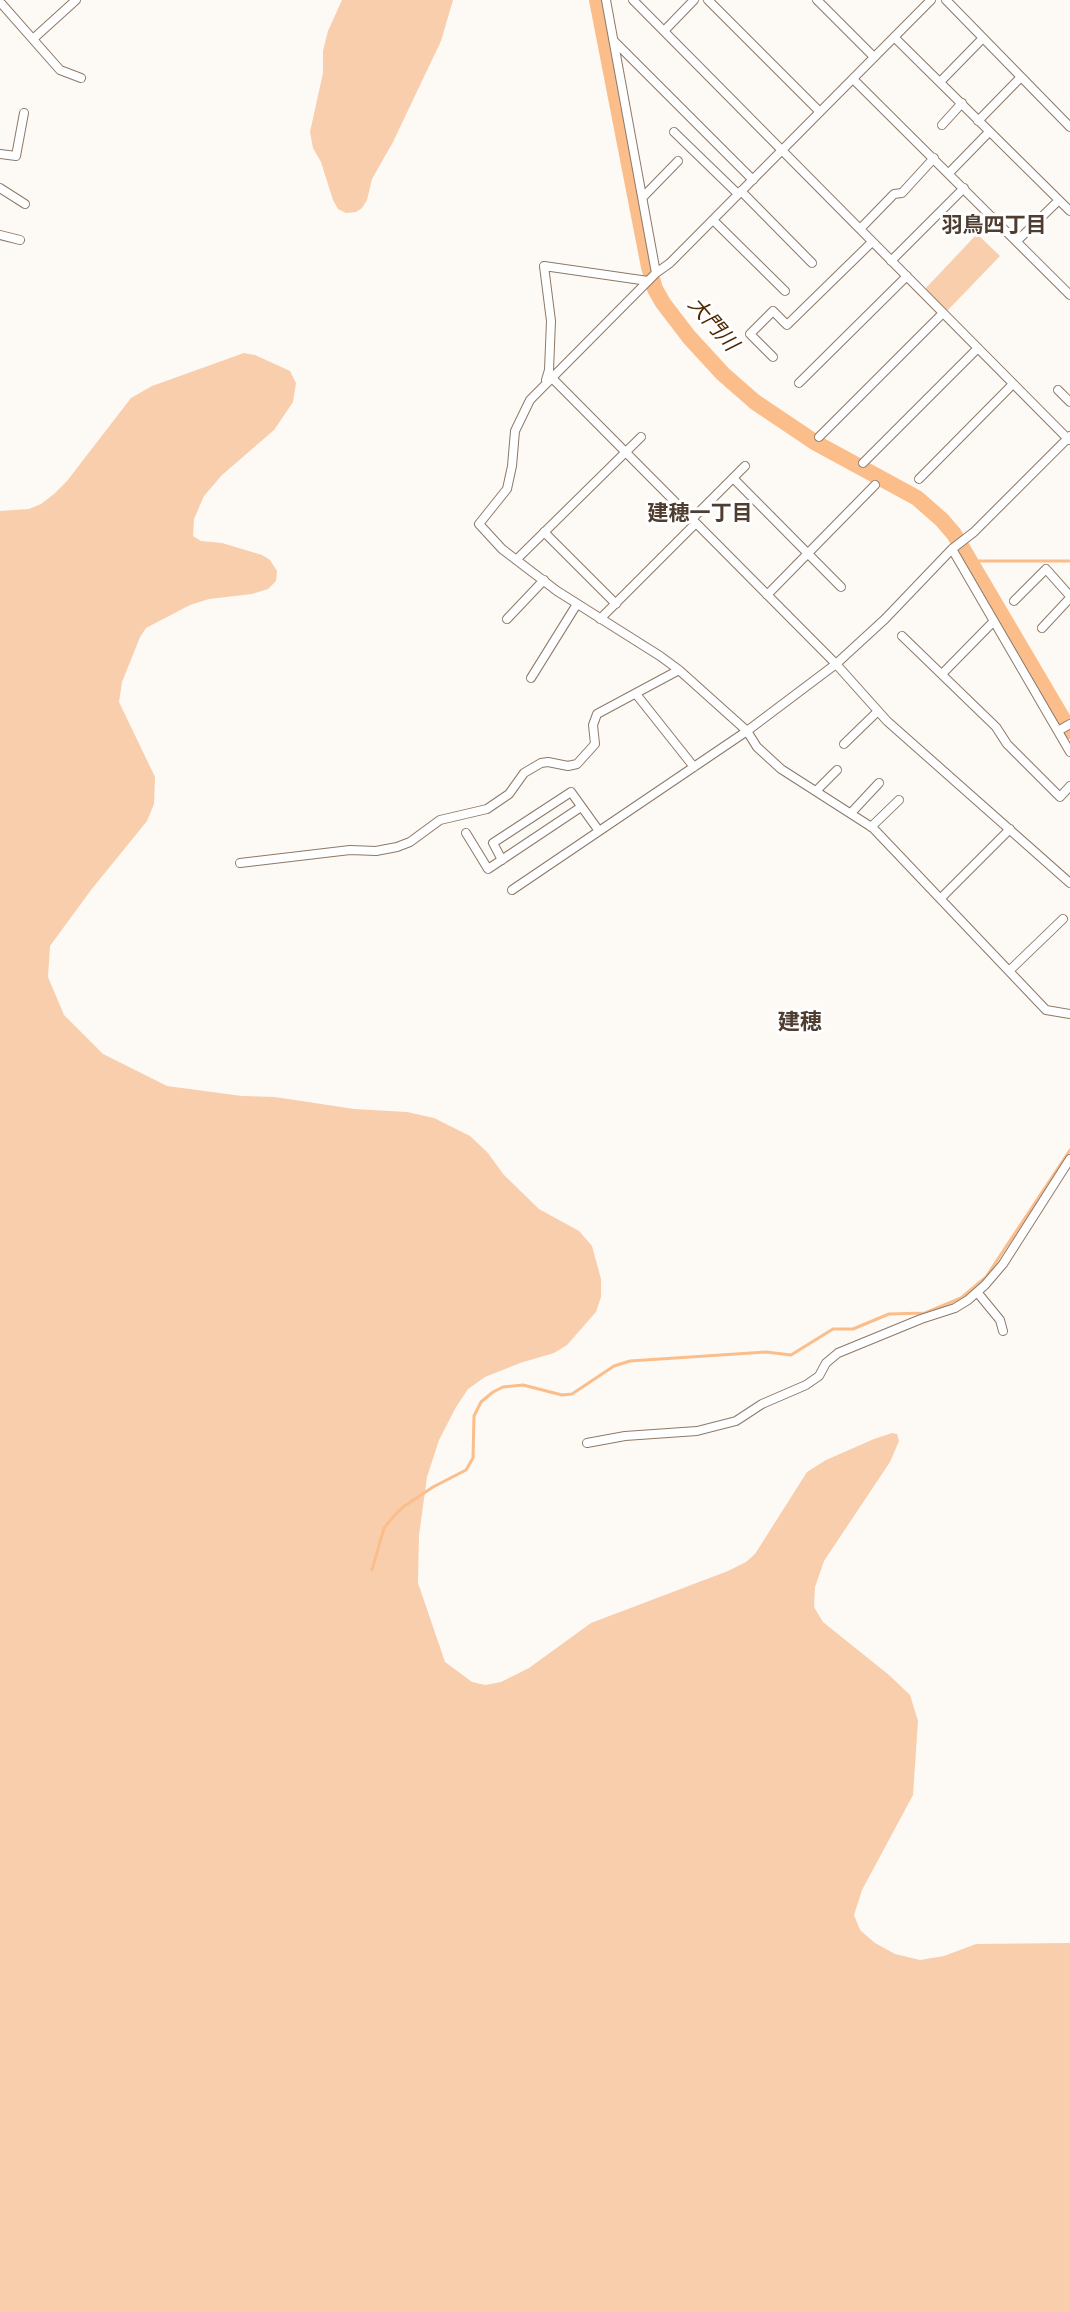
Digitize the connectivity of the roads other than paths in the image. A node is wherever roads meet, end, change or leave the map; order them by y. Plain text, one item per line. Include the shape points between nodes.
1 (76, 0) edge
2 (606, 0) edge
3 (633, 0) edge
4 (694, 0) edge
5 (708, 0) edge
6 (817, 0) edge
7 (931, 0) edge
8 (946, 0) edge
9 (0, 5) edge
10 (664, 31) junction
11 (894, 37) junction
12 (983, 38) junction
13 (33, 39) junction
14 (614, 40) junction
15 (874, 57) junction
16 (1021, 77) junction
17 (81, 78) dead end
18 (853, 79) junction
19 (940, 82) junction
20 (962, 104) junction
21 (24, 112) dead end
22 (820, 112) junction
23 (978, 121) junction
24 (942, 125) dead end
25 (1070, 127) edge
26 (674, 132) dead end
27 (989, 132) junction
28 (782, 151) junction
29 (0, 154) edge
30 (934, 159) junction
31 (678, 162) dead end
32 (950, 173) junction
33 (753, 180) junction
34 (0, 188) edge
35 (964, 188) junction
36 (740, 193) junction
37 (643, 197) junction
38 (1059, 200) junction
39 (25, 204) dead end
40 (1070, 211) edge
41 (713, 220) junction
42 (860, 229) junction
43 (0, 235) edge
44 (20, 240) dead end
45 (1017, 241) junction
46 (872, 242) junction
47 (891, 261) junction
48 (812, 263) dead end
49 (656, 273) junction
50 (907, 276) junction
51 (648, 281) junction
52 (785, 291) dead end
53 (1070, 294) edge
54 (943, 313) junction
55 (978, 348) junction
56 (773, 357) dead end
57 (551, 377) junction
58 (799, 383) dead end
59 (544, 384) junction
60 (1014, 384) junction
61 (1058, 390) dead end
62 (1070, 402) edge
63 (641, 437) dead end
64 (819, 437) dead end
65 (1069, 438) edge
66 (625, 451) junction
67 (863, 463) dead end
68 (745, 466) dead end
69 (734, 478) junction
70 (919, 479) dead end
71 (875, 485) dead end
72 (694, 521) junction
73 (544, 532) junction
74 (952, 549) junction
75 (809, 553) junction
76 (516, 560) junction
77 (544, 580) junction
78 (841, 587) dead end
79 (767, 595) junction
80 (1070, 597) edge
81 (1014, 601) dead end
82 (577, 604) junction
83 (616, 604) junction
84 (507, 619) dead end
85 (600, 619) junction
86 (994, 621) junction
87 (1042, 628) dead end
88 (902, 636) dead end
89 (836, 664) junction
90 (679, 670) junction
91 (942, 674) junction
92 (531, 678) dead end
93 (636, 694) junction
94 (878, 711) junction
95 (1070, 724) edge
96 (747, 731) junction
97 (1058, 731) junction
98 (844, 744) dead end
99 (1070, 752) edge
100 (694, 767) junction
101 (837, 770) dead end
102 (879, 783) dead end
103 (1070, 786) edge
104 (816, 791) junction
105 (898, 800) dead end
106 (582, 807) junction
107 (851, 813) junction
108 (871, 827) junction
109 (1010, 829) junction
110 (599, 831) junction
111 (466, 833) dead end
112 (502, 860) junction
113 (240, 863) dead end
114 (1070, 884) edge
115 (512, 890) dead end
116 (941, 898) junction
117 (1063, 919) dead end
118 (1009, 971) junction
119 (1070, 1014) edge
120 (1069, 1162) edge
121 (977, 1292) junction
122 (1003, 1331) dead end
123 (587, 1443) dead end

1 - 13 street
2 - 14 street
3 - 10 street
4 - 10 street
5 - 22 street
6 - 15 street
7 - 11 street
8 - 12 street
9 - 13 street
10 - 28 street
11 - 15 street
11 - 19 street
12 - 16 street
12 - 19 street
13 - 17 street via 60,70
14 - 33 street
14 - 37 street
15 - 18 street
16 - 23 street
16 - 25 street
18 - 22 street
18 - 30 street
19 - 20 street
20 - 23 street
20 - 24 street
21 - 29 street via 16,156
22 - 28 street
23 - 27 street
26 - 36 street
27 - 32 street
27 - 38 street
28 - 33 street
28 - 42 street
30 - 32 street
30 - 42 street
31 - 37 street
32 - 35 street
33 - 36 street
34 - 39 street
35 - 45 street
35 - 47 street
36 - 41 street
36 - 48 street
37 - 49 street
38 - 40 street
38 - 45 street
41 - 49 street
41 - 52 street
42 - 46 street
43 - 44 street
45 - 53 street
46 - 47 street
46 - 56 street via 787,325 773,311 750,334
47 - 50 street
49 - 51 street
50 - 54 street
50 - 58 street
51 - 57 street
51 - 59 street via 544,266 551,321 549,370
54 - 55 street
54 - 64 street
55 - 60 street
55 - 67 street
57 - 59 street
57 - 66 street
59 - 76 street via 530,400 514,431 507,489 479,524
60 - 65 street
60 - 70 street
61 - 62 street
63 - 66 street
65 - 74 street
66 - 72 street
66 - 73 street
68 - 69 street
69 - 72 street
69 - 75 street
71 - 75 street
72 - 79 street
72 - 83 street
73 - 76 street
73 - 83 street
74 - 86 street
74 - 89 street
75 - 78 street
75 - 79 street
76 - 77 street
77 - 82 street
77 - 84 street
79 - 89 street
80 - 81 street via 1046,569
80 - 87 street
82 - 85 street
82 - 92 street
83 - 85 street
85 - 90 street
86 - 91 street
86 - 97 street
88 - 91 street
89 - 94 street
89 - 96 street
90 - 93 street
90 - 96 street
91 - 103 street via 1060,796
93 - 100 street
93 - 113 street via 597,714 593,724 595,744 577,764 541,764 524,773 509,794 487,809 441,819 410,842 376,852 350,850
94 - 98 street
94 - 109 street
95 - 97 street
96 - 100 street
96 - 104 street via 768,758
97 - 99 street
100 - 110 street
101 - 104 street
102 - 107 street
104 - 107 street
105 - 108 street
106 - 110 street
106 - 112 street
106 - 112 street via 571,792 493,843
107 - 108 street
108 - 116 street
109 - 114 street
109 - 116 street
110 - 115 street
111 - 112 street via 488,869
116 - 118 street
117 - 118 street
118 - 119 street via 1046,1010
120 - 121 street via 1003,1264
121 - 122 street via 1000,1320
121 - 123 street via 955,1308 838,1353 806,1385 762,1404 736,1421 697,1431

